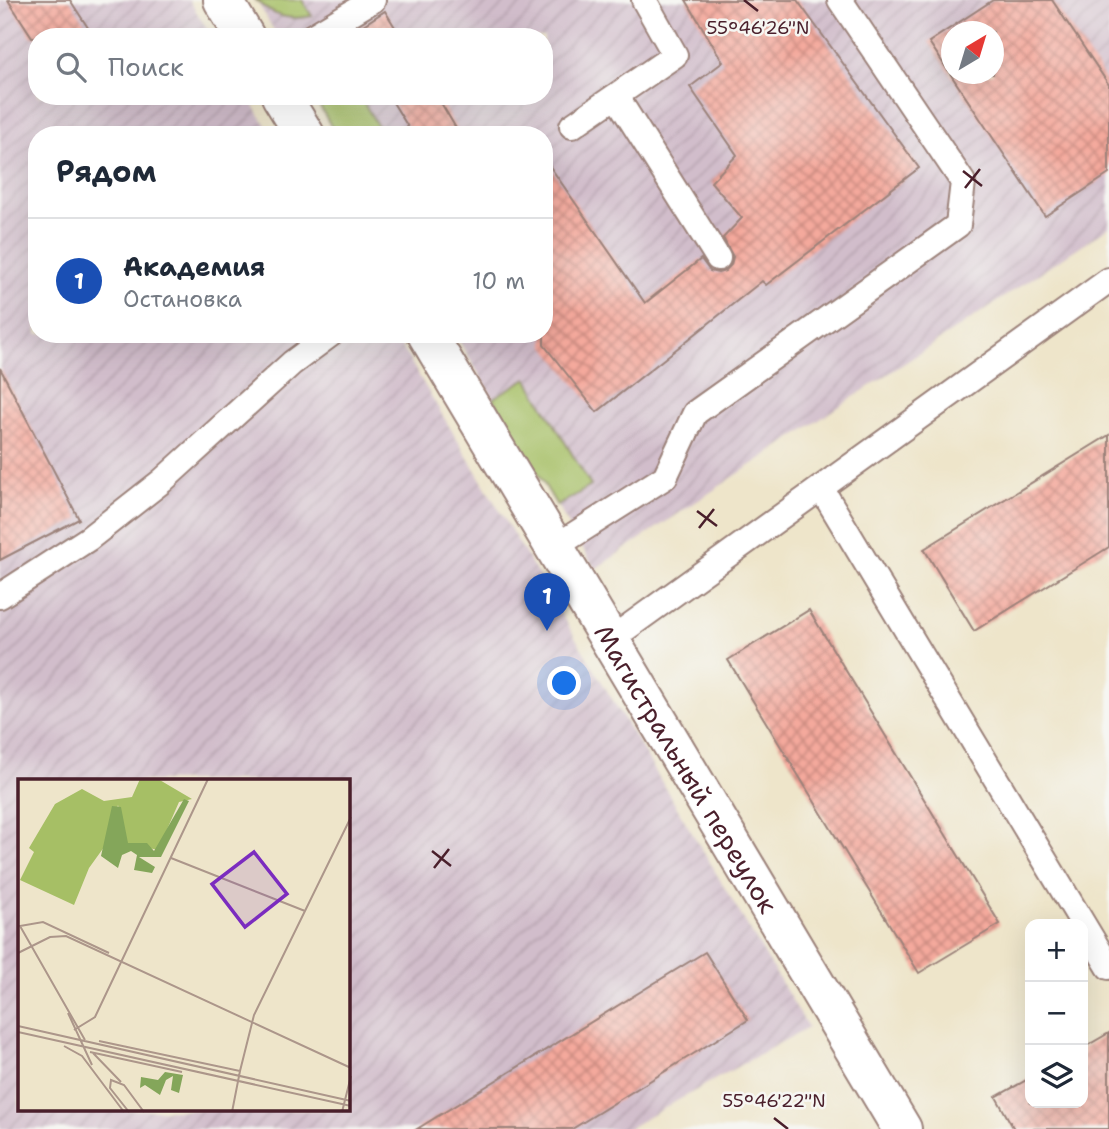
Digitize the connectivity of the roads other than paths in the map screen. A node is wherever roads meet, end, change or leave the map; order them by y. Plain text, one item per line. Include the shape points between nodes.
1 (223, 0) edge
2 (373, 0) edge
3 (644, 0) edge
4 (840, 0) edge
5 (240, 28) edge
6 (326, 28) edge
7 (616, 96) junction
8 (287, 105) edge
9 (299, 126) edge
10 (572, 126) dead end
11 (718, 258) dead end
12 (1109, 280) edge
13 (319, 343) edge
14 (432, 343) edge
15 (821, 488) junction
16 (554, 548) junction
17 (0, 596) edge
18 (610, 640) junction
19 (1109, 967) edge
20 (902, 1129) edge

1 - 5 street
2 - 6 lane
3 - 7 lane via 675,55
4 - 16 lane via 963,182 958,225 695,413 665,477
7 - 10 lane
7 - 11 lane
8 - 9 street
12 - 15 lane
13 - 17 lane via 162,481 88,539
14 - 16 street, Магистральный переулок
15 - 18 lane
15 - 19 lane
16 - 18 street, Магистральный переулок
18 - 20 street, Магистральный переулок

